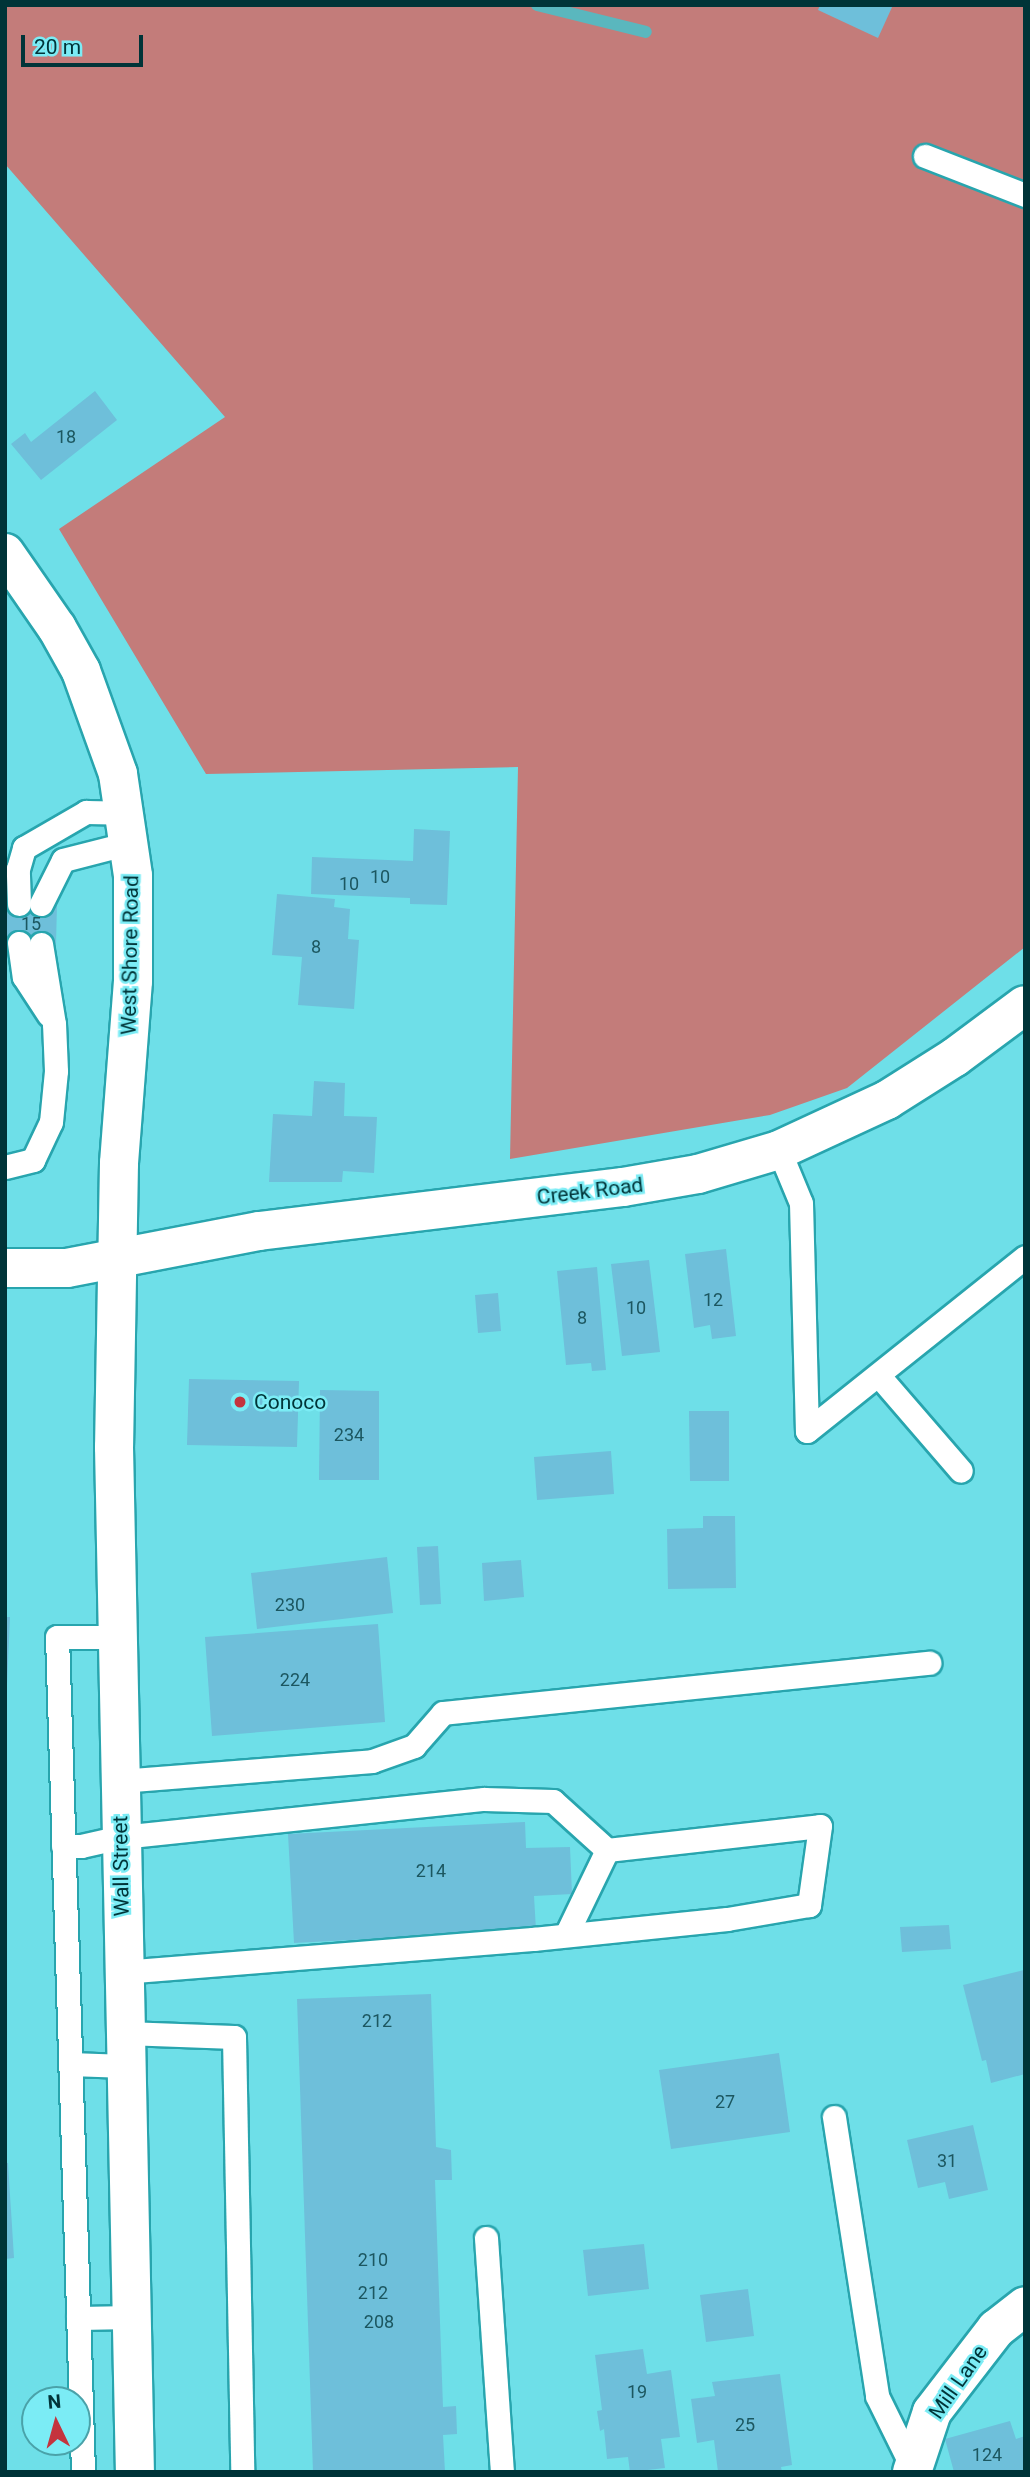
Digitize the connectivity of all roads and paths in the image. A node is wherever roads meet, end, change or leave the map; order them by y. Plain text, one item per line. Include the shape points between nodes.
1 (925, 156) dead end
2 (1025, 195) edge
3 (5, 553) edge
4 (127, 828) junction
5 (30, 944) dead end
6 (1025, 1005) edge
7 (779, 1150) junction
8 (5, 1167) edge
9 (1025, 1257) edge
10 (116, 1260) junction
11 (5, 1268) edge
12 (878, 1376) junction
13 (961, 1471) dead end
14 (117, 1637) junction
15 (929, 1663) dead end
16 (120, 1781) junction
17 (121, 1837) junction
18 (63, 1846) junction
19 (607, 1850) junction
20 (566, 1936) junction
21 (124, 1972) junction
22 (126, 2050) junction
23 (70, 2064) junction
24 (834, 2117) dead end
25 (486, 2238) dead end
26 (1025, 2306) edge
27 (132, 2317) junction
28 (78, 2318) junction
29 (912, 2470) edge
30 (83, 2472) edge
31 (135, 2472) edge
32 (242, 2472) edge
33 (502, 2472) edge

1 - 2 lane
3 - 4 street, West Shore Road via 81,671 108,741
4 - 4 lane via 86,812 24,848 18,869 30,904 63,860
4 - 10 street, West Shore Road via 135,942 118,1164
5 - 8 lane via 54,1024 51,1122 33,1160
6 - 7 street, Creek Road via 887,1100
7 - 10 street, Creek Road via 662,1181 259,1231
7 - 12 lane via 800,1203 807,1431
9 - 12 lane
10 - 11 street, Creek Road via 67,1268
10 - 14 street, Wall Street
12 - 13 lane
14 - 16 street, Wall Street
14 - 18 lane via 57,1637
15 - 16 lane via 443,1713 414,1746 372,1761
16 - 17 street, Wall Street
17 - 18 lane
17 - 19 lane via 498,1799 553,1801
17 - 21 street, Wall Street
18 - 23 lane
19 - 20 lane
19 - 20 lane via 820,1826 809,1905 727,1919
20 - 21 lane
21 - 22 street, Wall Street
22 - 23 lane
22 - 27 street, Wall Street
22 - 32 lane via 234,2037
23 - 28 lane
24 - 29 lane via 877,2396
25 - 33 lane
26 - 29 street, Mill Lane via 996,2329 932,2412
27 - 28 lane
27 - 31 street, Wall Street
28 - 30 lane

